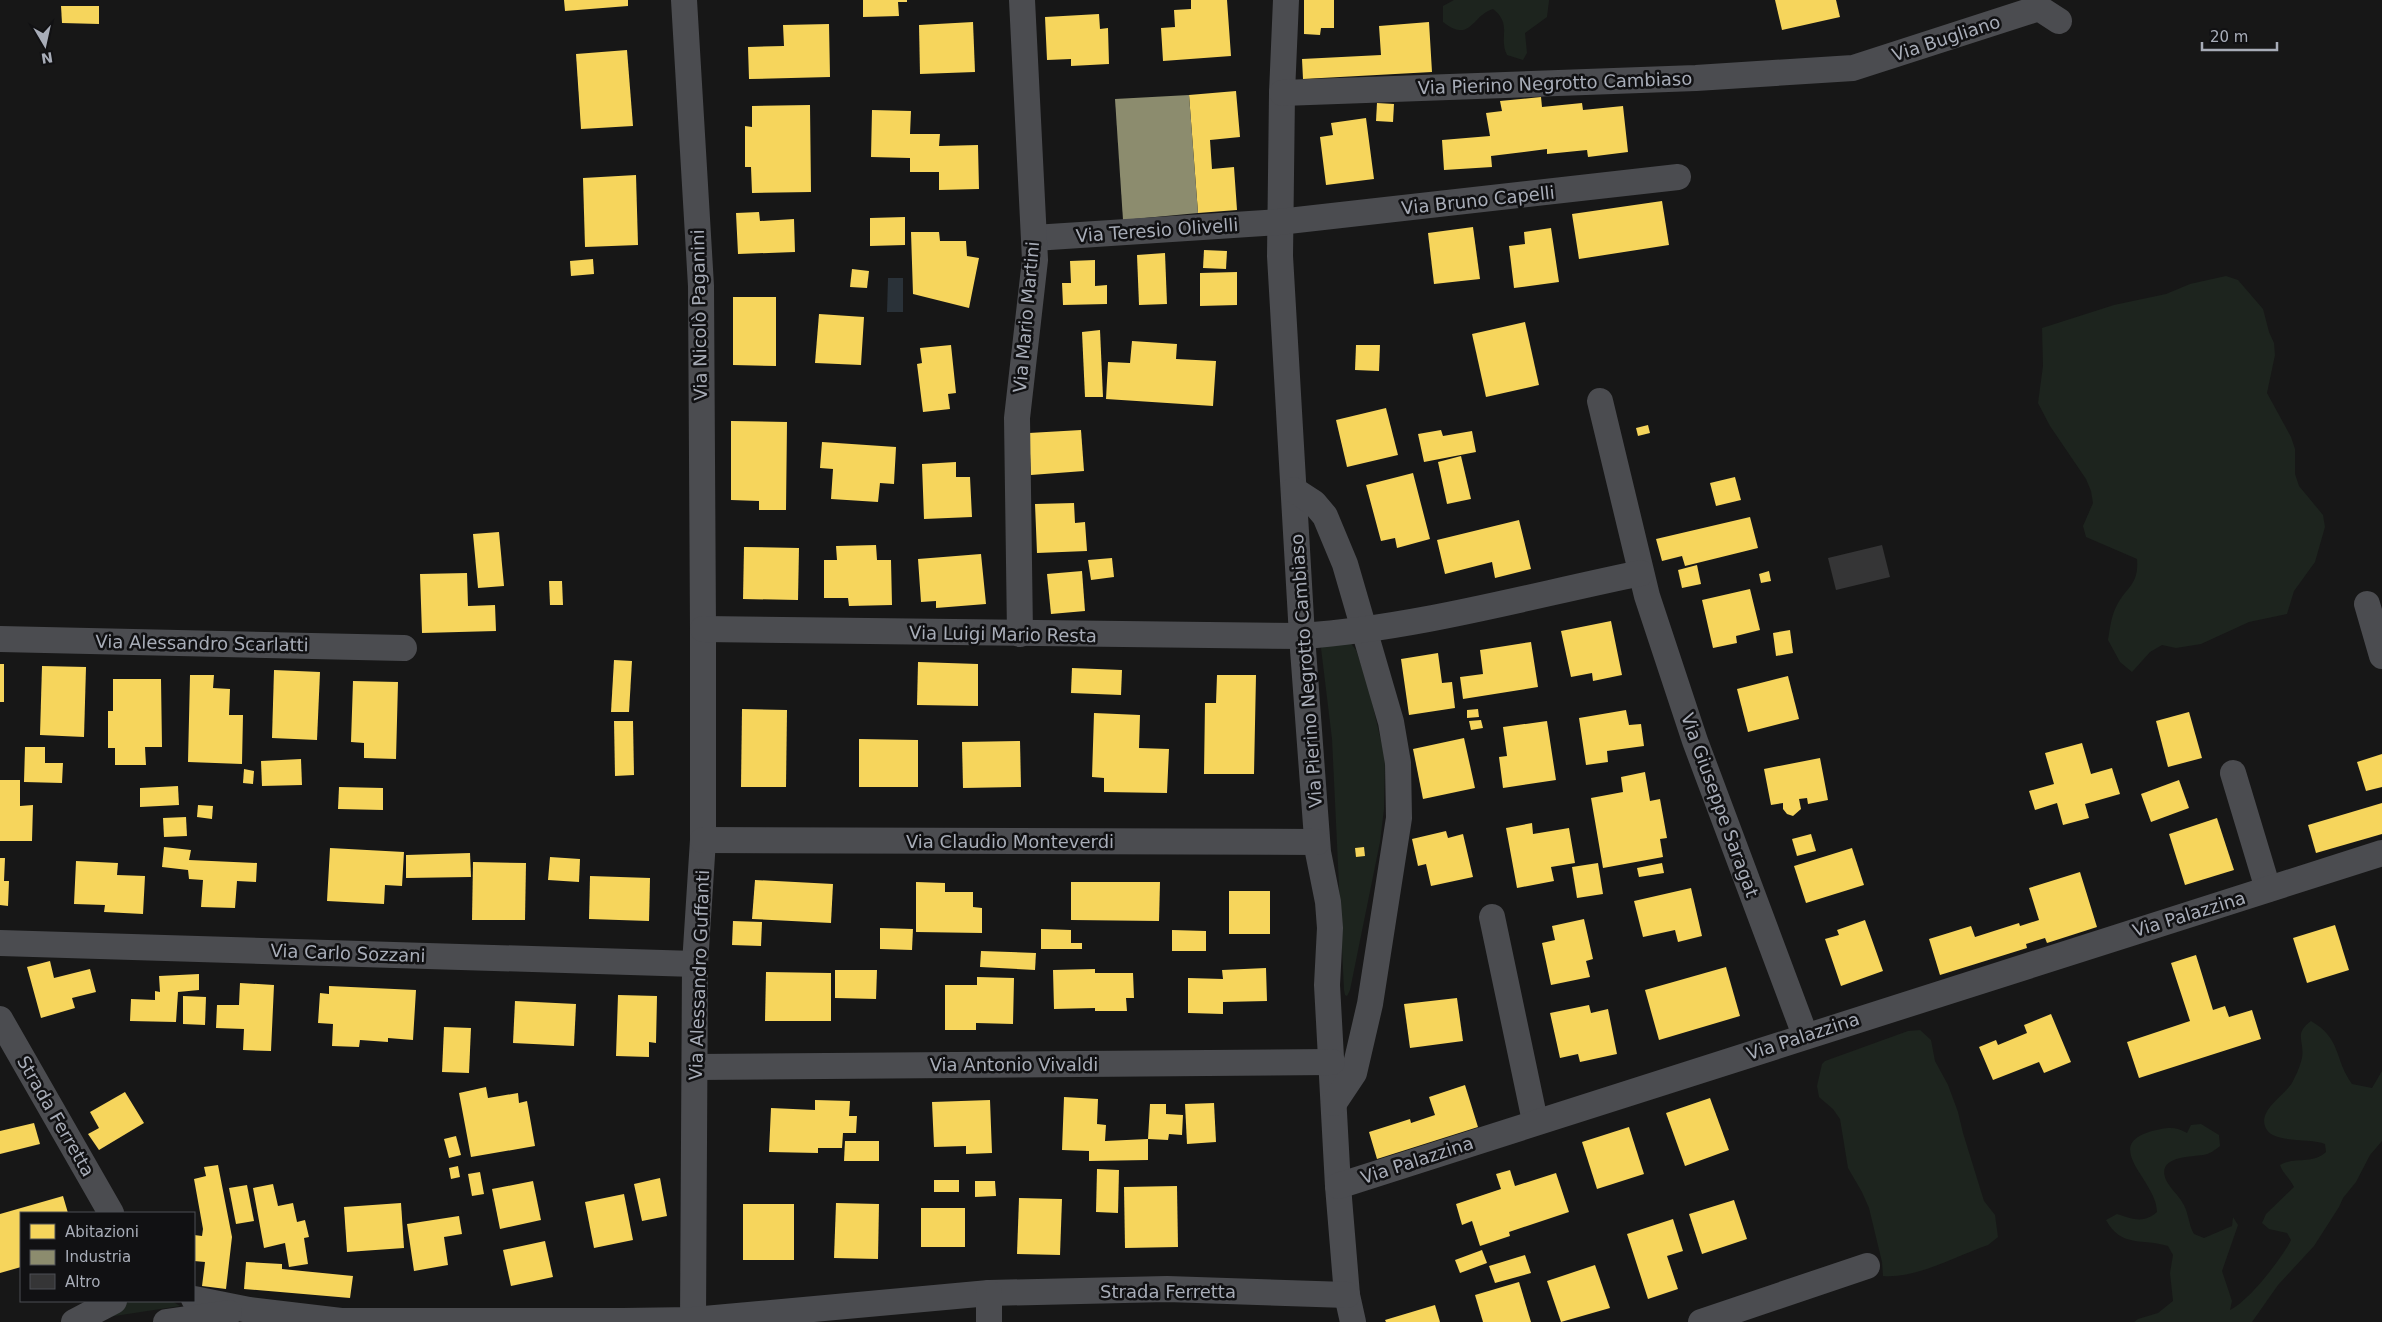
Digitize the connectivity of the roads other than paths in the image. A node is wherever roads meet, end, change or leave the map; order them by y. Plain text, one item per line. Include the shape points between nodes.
1 (684, 0) edge
2 (1022, 0) edge
3 (1286, 0) edge
4 (2059, 21) dead end
5 (1829, 70) joint
6 (1282, 93) junction
7 (1678, 178) dead end
8 (1279, 222) junction
9 (1034, 238) junction
10 (1600, 401) dead end
11 (1294, 490) junction
12 (1641, 573) junction
13 (2367, 604) dead end
14 (1365, 629) junction
15 (703, 630) junction
16 (1020, 634) junction
17 (1302, 636) junction
18 (0, 639) edge
19 (404, 648) dead end
20 (2382, 656) edge
21 (2233, 773) dead end
22 (703, 840) junction
23 (1318, 847) junction
24 (2382, 853) edge
25 (2268, 889) junction
26 (1492, 918) dead end
27 (0, 943) edge
28 (695, 964) junction
29 (0, 1019) edge
30 (1805, 1035) junction
31 (1332, 1062) junction
32 (696, 1066) junction
33 (1334, 1103) junction
34 (1535, 1121) junction
35 (1338, 1186) junction
36 (110, 1212) edge
37 (1867, 1266) dead end
38 (989, 1294) junction
39 (1347, 1295) junction
40 (195, 1299) edge
41 (112, 1302) edge
42 (249, 1310) junction
43 (693, 1320) junction
44 (623, 1321) edge
45 (74, 1322) edge
46 (166, 1322) edge
47 (342, 1322) edge
48 (989, 1322) edge
49 (1353, 1322) edge
50 (1701, 1322) edge

1 - 15 street, Via Nicolò Paganini via 701,286
2 - 9 street, Via Mario Martini
3 - 6 street, Via Pierino Negrotto Cambiaso
4 - 5 street, Via Bugliano via 2039,8 1867,63
5 - 6 street, Via Pierino Negrotto Cambiaso
6 - 8 street, Via Pierino Negrotto Cambiaso
7 - 8 street, Via Bruno Capelli
8 - 9 street, Via Teresio Olivelli
8 - 11 street, Via Pierino Negrotto Cambiaso
9 - 16 street, Via Mario Martini via 1035,260 1017,418
10 - 12 street, Via Giuseppe Saragat
11 - 14 street, Via Pierino Negrotto Cambiaso via 1314,503 1325,516 1345,564
11 - 17 street, Via Pierino Negrotto Cambiaso
12 - 14 street
12 - 30 street, Via Giuseppe Saragat via 1695,741
13 - 20 street
14 - 17 street
14 - 33 street, Via Pierino Negrotto Cambiaso via 1391,722 1398,763 1399,818 1370,1004 1354,1073
15 - 16 street, Via Luigi Mario Resta
15 - 22 street, Via Alessandro Guffanti
16 - 17 street, Via Luigi Mario Resta
17 - 23 street, Via Pierino Negrotto Cambiaso
18 - 19 street, Via Alessandro Scarlatti
21 - 25 street, Via Palazzina
22 - 23 street, Via Claudio Monteverdi
22 - 28 street, Via Alessandro Guffanti
23 - 31 street, Via Pierino Negrotto Cambiaso via 1329,918 1327,985
24 - 25 street, Via Palazzina
25 - 30 street, Via Palazzina
26 - 34 street
27 - 28 street, Via Carlo Sozzani
28 - 32 street, Via Alessandro Guffanti
29 - 36 street, Strada Ferretta
30 - 34 street, Via Palazzina
31 - 32 street, Via Antonio Vivaldi
31 - 33 street, Via Pierino Negrotto Cambiaso
32 - 43 street, Via Alessandro Guffanti
33 - 35 street, Via Pierino Negrotto Cambiaso
34 - 35 street, Via Palazzina
35 - 39 street, Via Pierino Negrotto Cambiaso
37 - 50 street
38 - 39 street, Strada Ferretta via 1167,1289
38 - 43 street, Strada Ferretta
38 - 48 street
39 - 49 street, Via Pierino Negrotto Cambiaso
40 - 42 street, Strada Ferretta
41 - 45 street
42 - 46 street
42 - 47 street, Strada Ferretta
43 - 44 street, Strada Ferretta
44 - 47 street, Strada Ferretta

